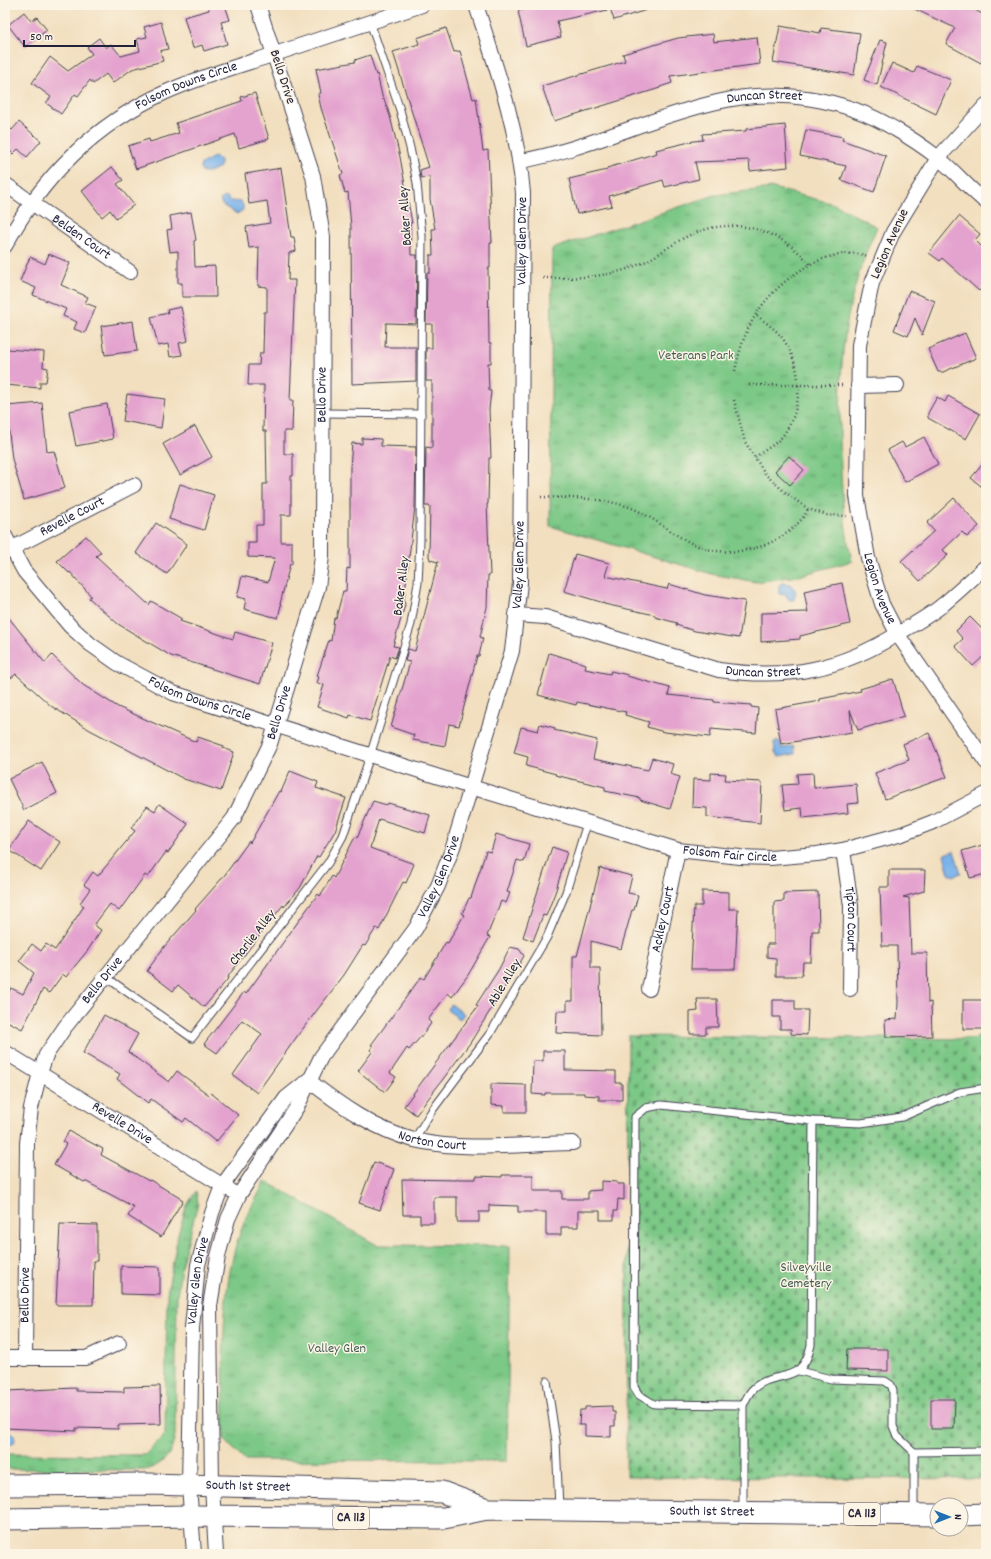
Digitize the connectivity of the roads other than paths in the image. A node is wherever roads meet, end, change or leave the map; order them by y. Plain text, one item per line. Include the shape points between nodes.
1 (258, 5) edge
2 (422, 5) edge
3 (476, 5) edge
4 (370, 22) junction
5 (274, 54) junction
6 (986, 105) edge
7 (938, 158) junction
8 (521, 161) junction
9 (5, 184) edge
10 (986, 202) edge
11 (31, 203) junction
12 (5, 246) edge
13 (130, 272) dead end
14 (897, 385) dead end
15 (858, 386) junction
16 (323, 413) junction
17 (421, 414) junction
18 (134, 485) dead end
19 (7, 546) edge
20 (986, 566) edge
21 (516, 615) junction
22 (898, 634) junction
23 (276, 727) junction
24 (370, 756) junction
25 (986, 762) edge
26 (470, 787) junction
27 (986, 794) edge
28 (587, 823) junction
29 (678, 850) junction
30 (843, 850) junction
31 (106, 977) junction
32 (649, 989) dead end
33 (850, 989) dead end
34 (5, 1052) edge
35 (40, 1073) junction
36 (308, 1080) junction
37 (986, 1088) edge
38 (813, 1121) junction
39 (414, 1140) junction
40 (573, 1143) dead end
41 (222, 1186) junction
42 (239, 1195) junction
43 (119, 1343) dead end
44 (5, 1358) edge
45 (25, 1359) junction
46 (799, 1371) junction
47 (547, 1382) dead end
48 (743, 1405) junction
49 (986, 1451) edge
50 (914, 1452) junction
51 (5, 1485) edge
52 (189, 1485) junction
53 (212, 1486) junction
54 (487, 1509) junction
55 (559, 1511) junction
56 (743, 1514) junction
57 (914, 1514) junction
58 (929, 1514) edge
59 (986, 1514) edge
60 (969, 1515) edge
61 (190, 1516) junction
62 (214, 1516) junction
63 (5, 1519) edge
64 (194, 1554) edge
65 (216, 1554) edge

1 - 5 street, Bello Drive
2 - 4 street, Folsom Downs Circle
3 - 8 street, Valley Glen Drive via 512,121
4 - 5 street, Folsom Downs Circle
4 - 17 lane, Baker Alley via 400,110 417,183 422,236
5 - 11 street, Folsom Downs Circle via 163,93 119,117 75,152
5 - 16 street, Bello Drive via 313,176 319,205 323,237
6 - 7 street, Legion Avenue
7 - 8 street, Duncan Street via 894,128 865,114 836,103 779,96 735,98 689,109 548,156
7 - 10 street, Duncan Street
7 - 15 street, Legion Avenue via 904,212 880,260 872,283 859,345
8 - 21 street, Valley Glen Drive via 523,201 520,583
9 - 11 street, Belden Court
11 - 12 street, Folsom Downs Circle
11 - 13 street, Belden Court
14 - 15 street
15 - 22 street, Legion Avenue via 859,515 868,558 882,604
16 - 17 lane
16 - 23 street, Bello Drive via 321,564 318,587
17 - 24 lane, Baker Alley via 418,583 410,624
18 - 19 street, Revelle Court
19 - 23 street, Folsom Downs Circle via 24,571 70,626 117,663 173,693
20 - 22 street, Duncan Street via 940,606
21 - 22 street, Duncan Street via 545,617 707,667 745,673 802,671 828,667 866,653
21 - 26 street, Valley Glen Drive via 512,651
22 - 25 street, Legion Avenue
23 - 24 street, Folsom Downs Circle
23 - 31 street, Bello Drive via 234,818
24 - 26 street, Folsom Downs Circle
24 - 31 lane, Charlie Alley via 343,836 328,863 192,1038
26 - 28 street, Folsom Fair Circle
26 - 36 street, Valley Glen Drive via 446,867 431,902 416,928 321,1057
27 - 30 street, Folsom Fair Circle via 933,822 902,834
28 - 29 street, Folsom Fair Circle
28 - 39 lane, Able Alley via 566,892 547,937 491,1032 431,1112
29 - 30 street, Folsom Fair Circle via 770,858
29 - 32 street, Ackley Court
30 - 33 street, Tipton Court via 851,906
31 - 35 street, Bello Drive via 65,1027 46,1055
34 - 35 street, Revelle Drive
35 - 41 street, Revelle Drive
35 - 45 street, Bello Drive via 31,1108 28,1143
36 - 39 street, Norton Court via 352,1112 388,1131
36 - 41 street, Valley Glen Drive via 286,1098
36 - 42 street, Valley Glen Drive via 296,1107
37 - 38 lane via 960,1092 902,1117 885,1121
38 - 46 lane via 811,1345 809,1358
38 - 48 lane via 661,1105 646,1108 635,1117 634,1388 639,1395 654,1404
39 - 40 street, Norton Court via 456,1146
41 - 42 street, Revelle Drive
41 - 52 street, Valley Glen Drive via 202,1250 194,1294
42 - 53 street, Valley Glen Drive via 228,1219 218,1256 210,1306
43 - 45 street via 86,1358
44 - 45 street
46 - 48 lane via 766,1382 751,1391
46 - 50 lane via 831,1379 885,1381 891,1385 893,1426 897,1436
47 - 55 lane via 556,1441
48 - 56 lane
49 - 50 lane
50 - 57 lane
51 - 52 main road, South 1st Street / CA 113
52 - 53 main road, South 1st Street / CA 113
52 - 61 street, Valley Glen Drive
53 - 54 main road, South 1st Street / CA 113 via 442,1492
53 - 62 street, Valley Glen Drive
54 - 55 main road, South 1st Street / CA 113
54 - 62 main road, South 1st Street / CA 113 via 444,1518
55 - 56 main road, South 1st Street / CA 113
56 - 57 main road, South 1st Street / CA 113
57 - 58 main road, South 1st Street / CA 113
59 - 60 main road
61 - 62 main road, South 1st Street / CA 113
61 - 63 main road, South 1st Street / CA 113
61 - 64 street, Valley Glen Drive
62 - 65 street, Valley Glen Drive

